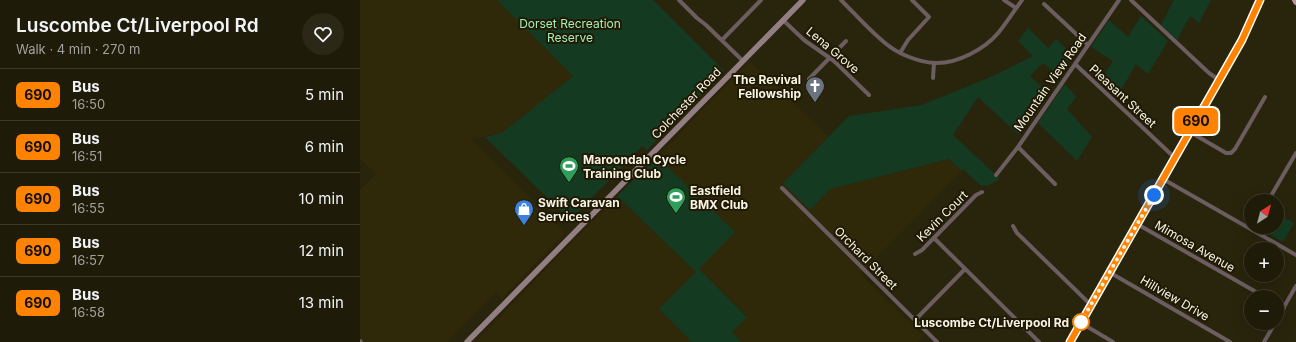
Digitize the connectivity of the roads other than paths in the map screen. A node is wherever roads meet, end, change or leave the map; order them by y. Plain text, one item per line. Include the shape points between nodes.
1 (679, 0) edge
2 (761, 0) edge
3 (803, 0) edge
4 (841, 0) edge
5 (912, 0) edge
6 (1004, 0) edge
7 (1022, 0) edge
8 (1119, 0) edge
9 (1131, 0) edge
10 (1256, 0) edge
11 (1260, 0) edge
12 (1044, 4) dead end
13 (1016, 8) junction
14 (933, 13) dead end
15 (1253, 15) junction
16 (929, 18) junction
17 (783, 20) junction
18 (722, 40) junction
19 (846, 41) dead end
20 (1088, 45) junction
21 (900, 53) junction
22 (830, 58) junction
23 (742, 60) junction
24 (934, 63) junction
25 (1075, 64) junction
26 (933, 78) dead end
27 (809, 80) dead end
28 (1219, 80) junction
29 (869, 95) dead end
30 (1265, 97) dead end
31 (1190, 132) junction
32 (1018, 147) junction
33 (1296, 153) edge
34 (1175, 158) junction
35 (996, 175) dead end
36 (1163, 179) junction
37 (1055, 184) dead end
38 (782, 188) dead end
39 (982, 192) dead end
40 (1272, 194) edge
41 (1244, 223) edge
42 (1137, 224) junction
43 (1013, 226) dead end
44 (1263, 234) edge
45 (934, 238) junction
46 (915, 254) dead end
47 (1296, 255) edge
48 (965, 269) junction
49 (1109, 272) junction
50 (1296, 286) edge
51 (1253, 290) edge
52 (1091, 305) junction
53 (1284, 308) edge
54 (918, 317) dead end
55 (1081, 323) junction
56 (1271, 330) edge
57 (471, 341) edge
58 (937, 342) edge
59 (1039, 342) edge
60 (1070, 342) edge
61 (1113, 342) edge
62 (1230, 342) edge
63 (1264, 342) edge

1 - 18 street
2 - 18 street
3 - 17 main road, Colchester Road
4 - 21 street via 885,43
5 - 16 street
6 - 13 street
7 - 13 street
8 - 20 street, Mountain View Road
9 - 28 street
10 - 15 main road
11 - 15 main road
12 - 20 street
13 - 24 street via 999,32 981,48 957,59
14 - 16 street
15 - 28 main road
16 - 21 street via 908,40
17 - 22 street, Lena Grove via 804,40
17 - 23 main road, Colchester Road
18 - 23 street
19 - 22 street
20 - 25 street, Mountain View Road
21 - 24 street
22 - 27 street
22 - 29 street, Lena Grove
23 - 57 main road, Colchester Road
24 - 26 street
25 - 32 street, Mountain View Road
25 - 34 street, Pleasant Street
28 - 31 main road
30 - 31 street via 1231,153 1226,153
31 - 34 main road
32 - 35 street, Mountain View Road
32 - 37 street
33 - 40 street
34 - 36 main road
36 - 41 street
36 - 42 main road
38 - 58 street, Orchard Street
39 - 45 street, Kevin Court
42 - 49 main road
42 - 51 street, Mimosa Avenue
43 - 52 street via 1017,233
44 - 47 street
45 - 46 street, Kevin Court
45 - 48 street
48 - 54 street
48 - 59 street
49 - 52 main road
49 - 62 street, Hillview Drive
50 - 53 street
52 - 55 main road
55 - 60 main road
55 - 61 street
56 - 63 street

